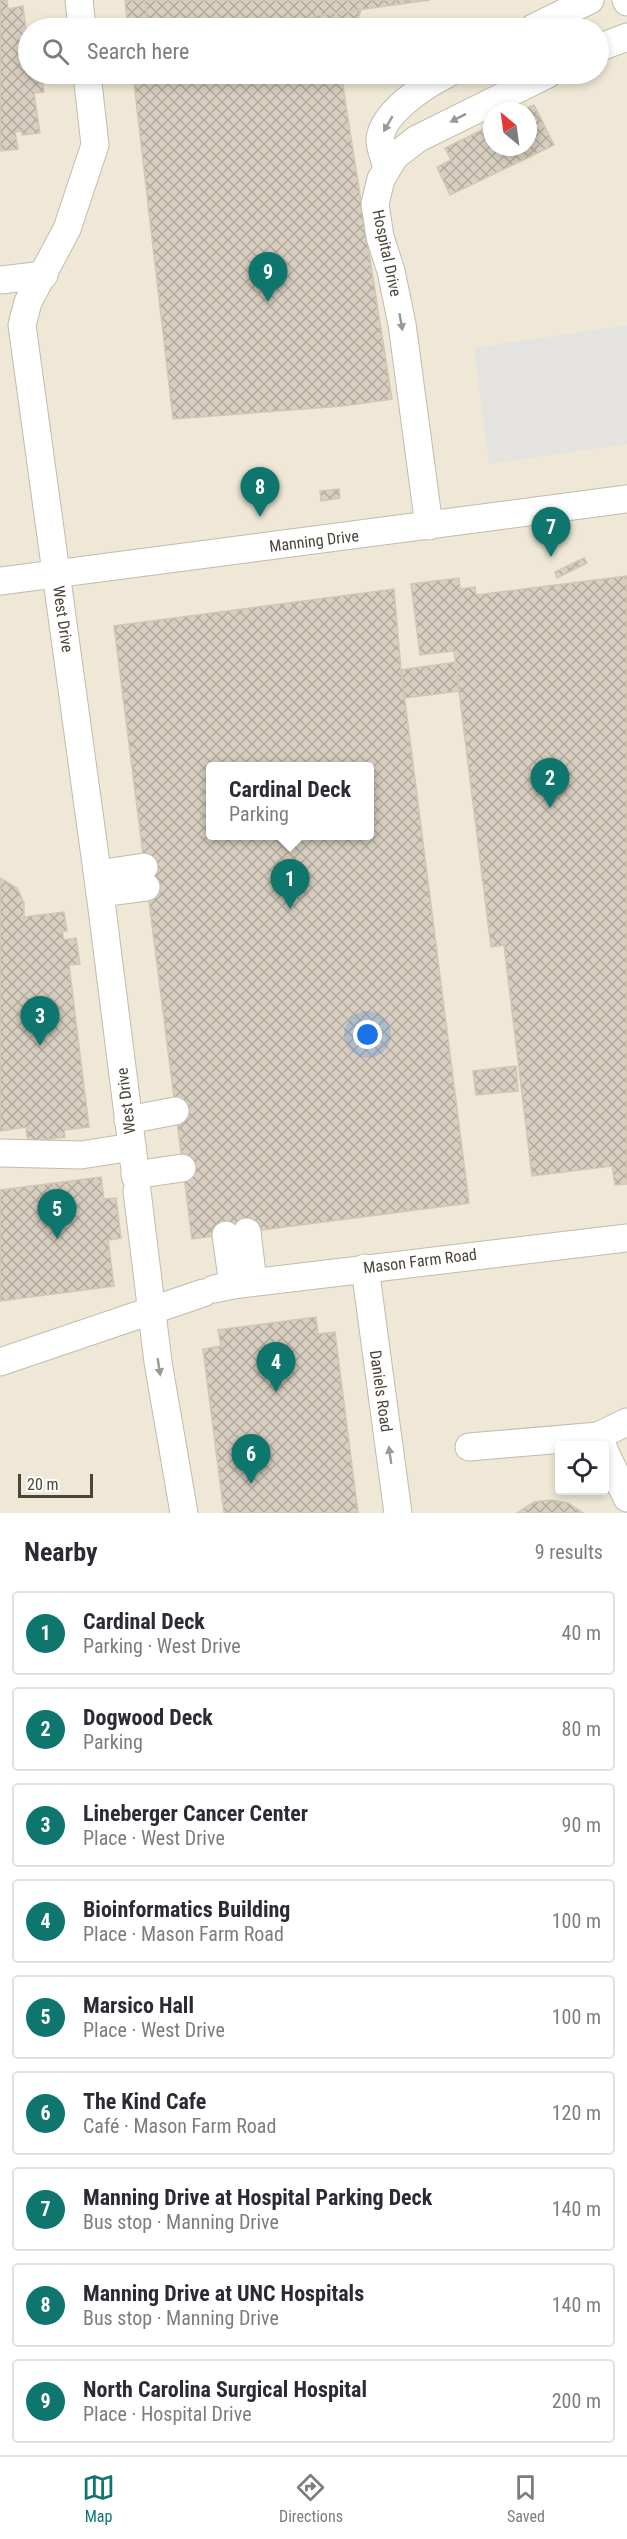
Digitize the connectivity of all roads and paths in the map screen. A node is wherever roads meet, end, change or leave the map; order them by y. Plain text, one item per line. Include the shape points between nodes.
1 (79, 0) edge
2 (590, 0) edge
3 (81, 18) edge
4 (553, 18) edge
5 (88, 84) edge
6 (427, 84) edge
7 (528, 84) edge
8 (387, 167) junction
9 (44, 274) junction
10 (0, 280) edge
11 (627, 499) edge
12 (429, 526) junction
13 (57, 574) junction
14 (0, 581) edge
15 (145, 877) dead end
16 (99, 884) junction
17 (175, 1111) dead end
18 (128, 1120) junction
19 (132, 1147) junction
20 (0, 1153) edge
21 (182, 1168) dead end
22 (136, 1181) junction
23 (236, 1234) dead end
24 (627, 1238) edge
25 (365, 1268) junction
26 (226, 1287) junction
27 (153, 1309) junction
28 (0, 1362) edge
29 (627, 1422) edge
30 (605, 1441) edge
31 (555, 1445) edge
32 (469, 1447) dead end
33 (609, 1459) edge
34 (627, 1498) edge
35 (184, 1513) edge
36 (398, 1513) edge

1 - 3 street
2 - 4 street
5 - 9 street, West Drive via 94,145 67,229
6 -> 8 street via 388,120 380,140
7 -> 8 street, Hospital Drive via 417,139
8 -> 12 street, Hospital Drive via 375,204 402,324
9 - 10 street
9 - 13 street, West Drive via 28,302 22,325
11 - 12 street, Manning Drive
12 - 13 street, Manning Drive
13 - 14 street, Manning Drive
13 - 16 street, West Drive
15 - 16 street
16 - 18 street, West Drive
17 - 18 street
18 - 19 street, West Drive
19 - 20 street via 81,1155
19 - 22 street, West Drive
21 - 22 street
22 - 27 street, West Drive
23 - 26 street
24 - 25 street, Mason Farm Road
25 - 26 street, Mason Farm Road
36 -> 25 street, Daniels Road
26 - 27 street, Mason Farm Road
27 - 28 street, Mason Farm Road
27 -> 35 street via 158,1362
29 - 30 street
31 - 32 street
33 - 34 street

